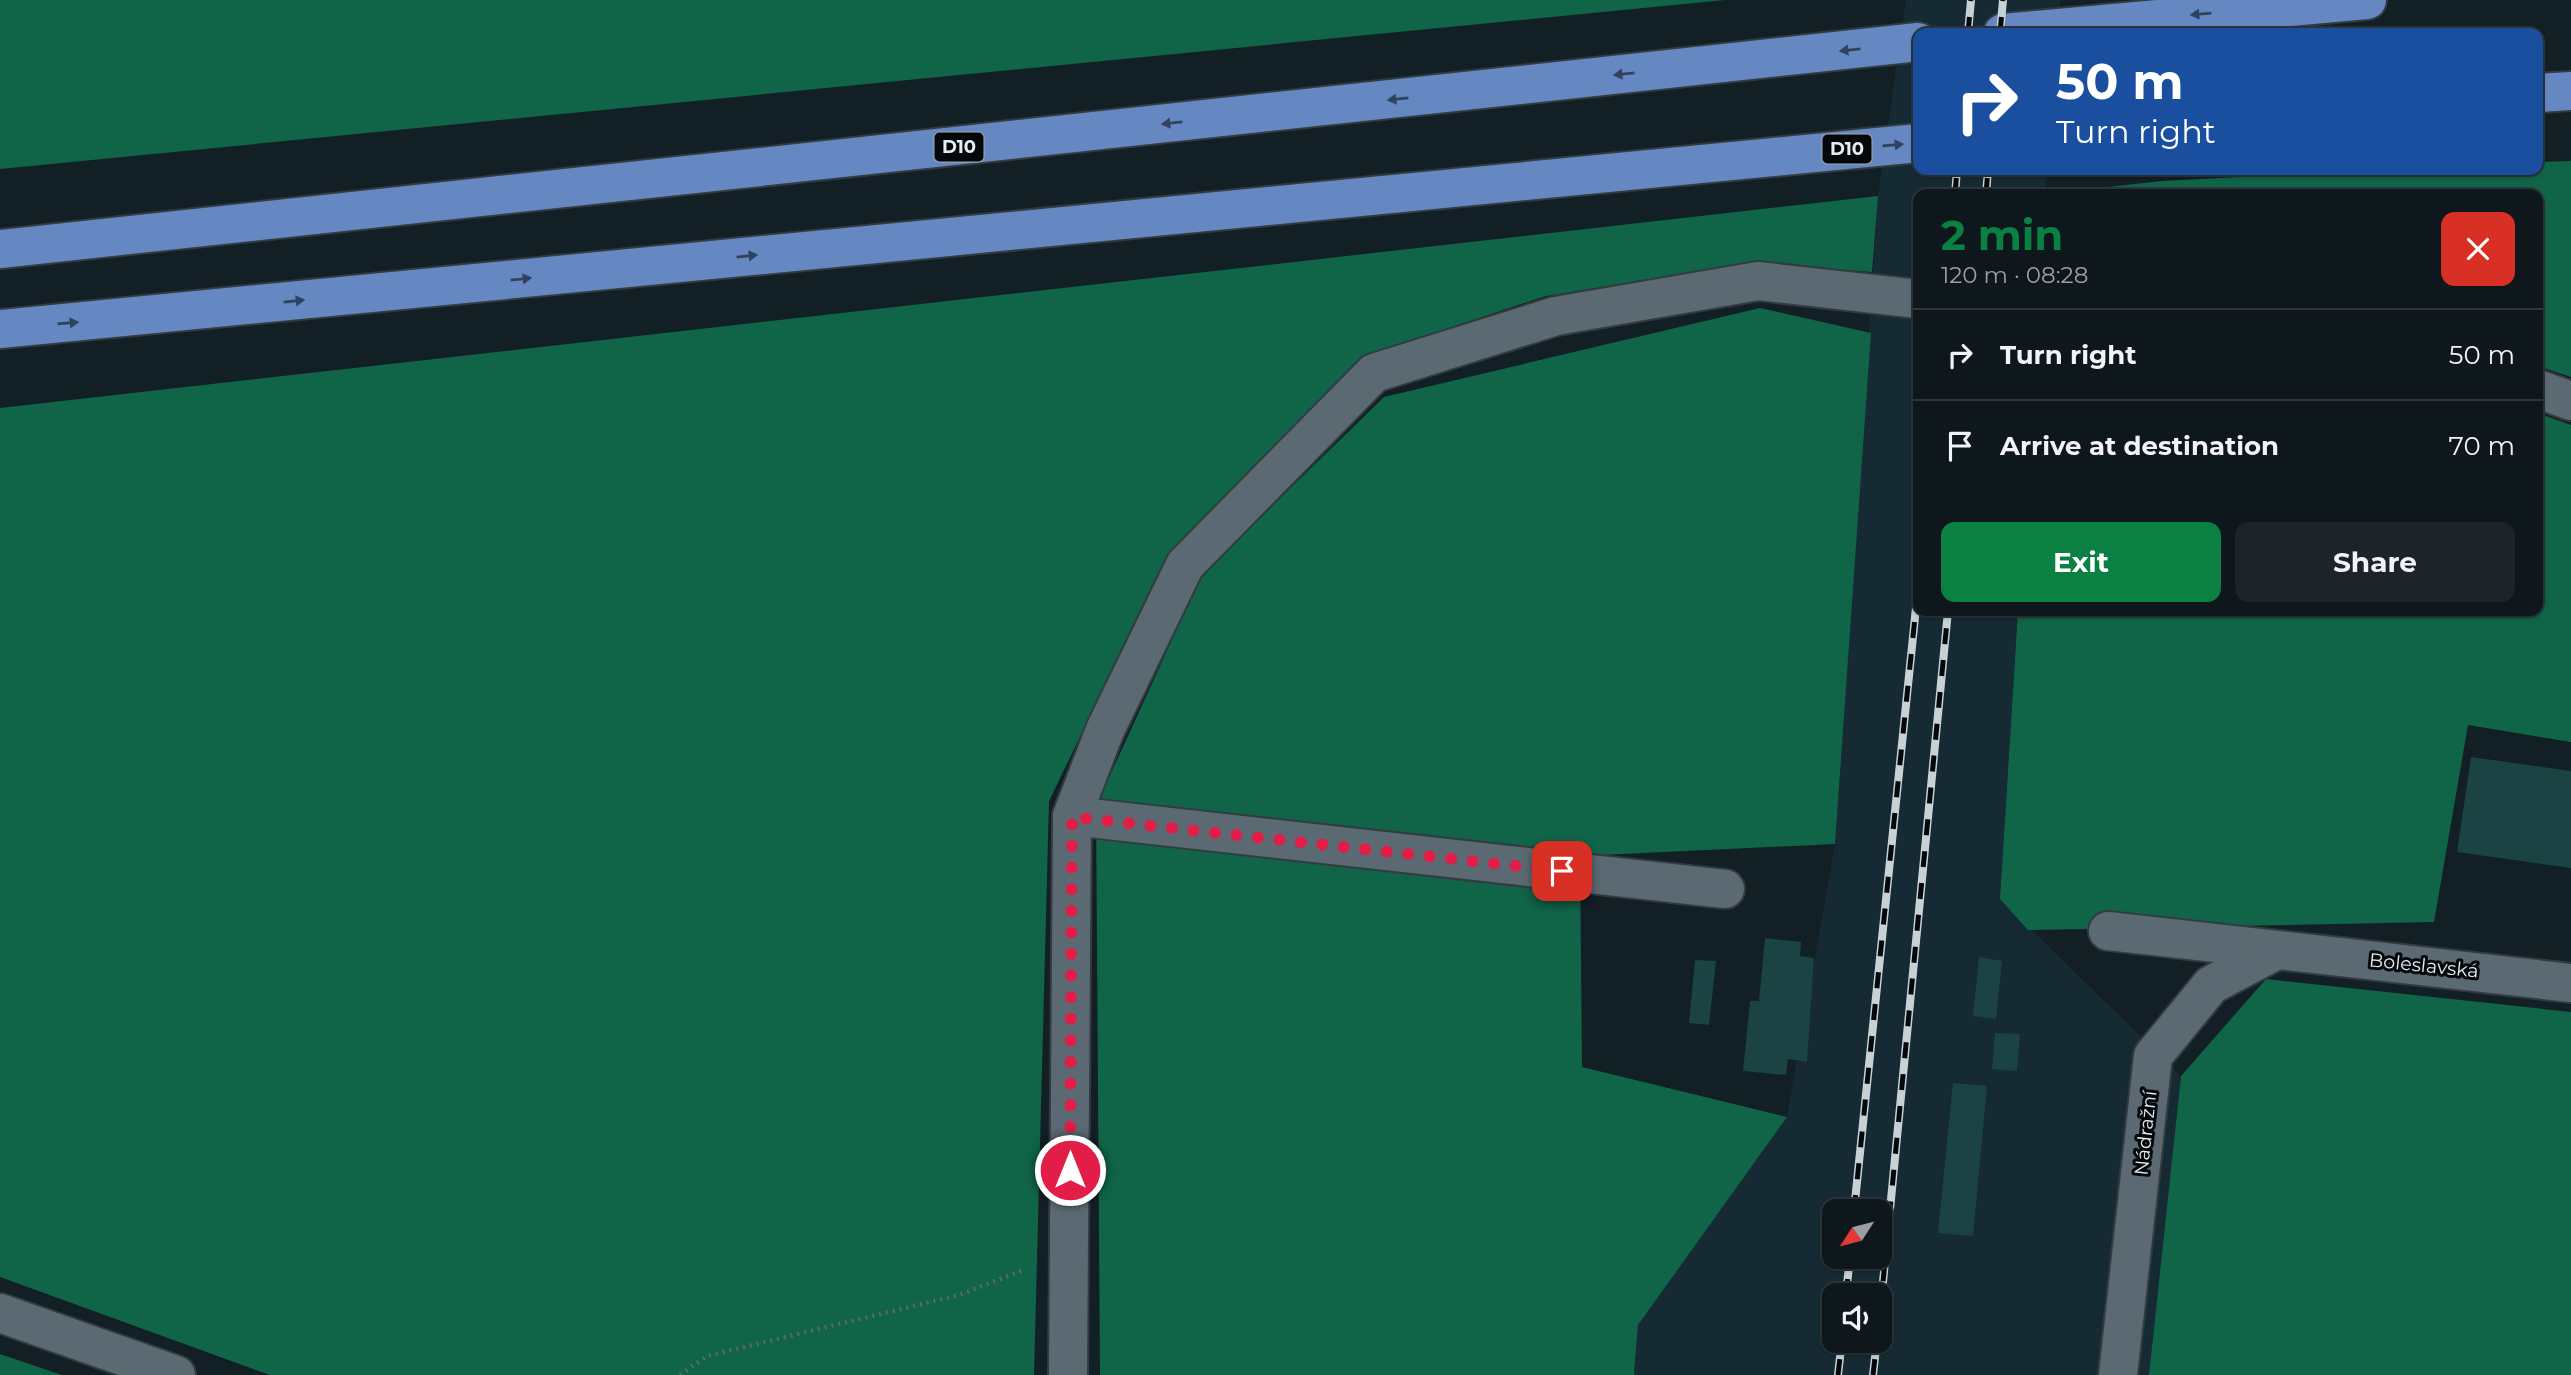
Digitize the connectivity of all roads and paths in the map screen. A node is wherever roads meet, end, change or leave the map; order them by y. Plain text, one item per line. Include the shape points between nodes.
1 (2367, 0) edge
2 (2058, 28) edge
3 (1913, 44) edge
4 (2571, 91) edge
5 (2543, 93) edge
6 (1913, 143) edge
7 (0, 249) edge
8 (1913, 298) edge
9 (0, 329) edge
10 (2543, 391) edge
11 (2571, 401) edge
12 (1072, 817) junction
13 (1725, 889) dead end
14 (2108, 931) dead end
15 (2277, 950) junction
16 (2571, 983) edge
17 (1069, 1251) junction
18 (0, 1313) edge
19 (176, 1375) edge
20 (680, 1375) edge
21 (1068, 1375) edge
22 (2118, 1375) edge

1 -> 2 highway
3 -> 7 highway, D10
4 - 5 highway
9 -> 6 highway, D10
8 - 12 street via 1758,281 1556,316 1374,373 1185,565 1105,730
10 - 11 street
12 - 13 street
12 - 17 street
14 - 15 street, Boleslavská
15 - 16 street, Boleslavská
15 - 22 street, Nádražní via 2211,985 2152,1056
17 - 20 path via 959,1295 707,1356
17 - 21 street
18 - 19 street

